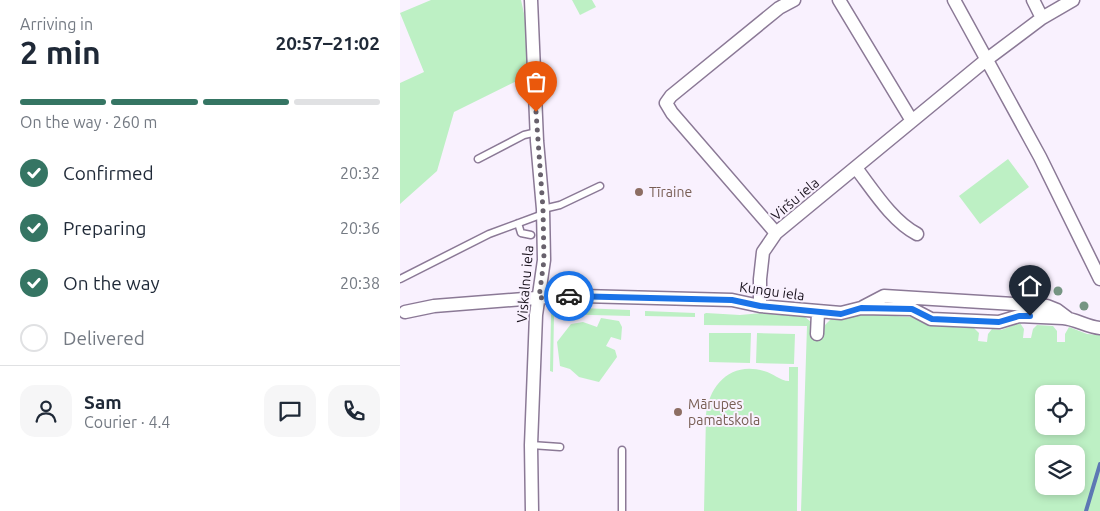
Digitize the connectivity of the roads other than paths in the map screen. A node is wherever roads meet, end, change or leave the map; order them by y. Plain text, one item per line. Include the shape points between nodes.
1 (531, 0) edge
2 (794, 0) edge
3 (839, 0) edge
4 (954, 0) edge
5 (1033, 0) edge
6 (1073, 0) edge
7 (1042, 18) junction
8 (986, 60) junction
9 (912, 121) junction
10 (537, 132) junction
11 (478, 159) dead end
12 (856, 168) junction
13 (600, 186) dead end
14 (543, 211) junction
15 (518, 223) junction
16 (776, 233) junction
17 (917, 234) dead end
18 (531, 235) dead end
19 (400, 279) edge
20 (1100, 279) edge
21 (539, 298) junction
22 (760, 306) junction
23 (861, 308) junction
24 (405, 312) dead end
25 (818, 312) junction
26 (1070, 319) junction
27 (1100, 328) edge
28 (817, 334) dead end
29 (532, 445) junction
30 (560, 446) dead end
31 (622, 450) dead end
32 (532, 511) edge
33 (622, 511) edge

1 - 10 street, Viskalnu iela
2 - 16 street, Viršu iela via 773,13 666,103
3 - 9 street
4 - 8 street
5 - 7 street
6 - 7 street, Viršu iela
7 - 8 street, Viršu iela
8 - 9 street, Viršu iela
8 - 20 street via 1040,157
9 - 12 street, Viršu iela
10 - 11 lane via 524,135
10 - 14 street, Viskalnu iela
12 - 16 street, Viršu iela
12 - 17 street via 898,221
13 - 14 lane
14 - 15 lane
14 - 21 street, Viskalnu iela via 544,260
15 - 18 lane via 521,233
15 - 19 lane
16 - 22 street via 763,252
21 - 22 street, Kungu iela via 732,300
21 - 24 street, Kungu iela via 434,306
21 - 29 street, Viskalnu iela
22 - 25 street, Kungu iela
23 - 25 street, Kungu iela via 841,314
23 - 26 street, Kungu iela via 912,309 932,319 999,322 1019,316
23 - 26 street via 884,296 1047,306
25 - 28 street
26 - 27 street, Kungu iela via 1091,328
29 - 30 lane
29 - 32 street, Viskalnu iela
31 - 33 lane

